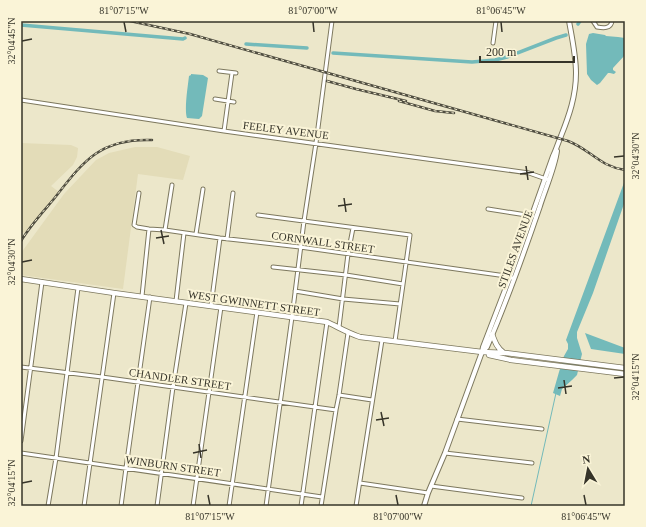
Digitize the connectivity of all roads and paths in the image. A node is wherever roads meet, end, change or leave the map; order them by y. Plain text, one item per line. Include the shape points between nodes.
1 (332, 21) edge
2 (496, 21) edge
3 (569, 21) edge
4 (593, 21) edge
5 (611, 22) edge
6 (493, 43) dead end
7 (219, 71) dead end
8 (215, 98) dead end
9 (21, 100) edge
10 (228, 100) junction
11 (234, 102) dead end
12 (224, 131) junction
13 (316, 143) junction
14 (547, 179) junction
15 (172, 186) dead end
16 (203, 189) dead end
17 (139, 193) dead end
18 (233, 193) dead end
19 (488, 209) dead end
20 (258, 216) dead end
21 (534, 216) junction
22 (304, 221) junction
23 (353, 228) junction
24 (149, 229) junction
25 (165, 230) junction
26 (184, 234) junction
27 (196, 234) junction
28 (220, 238) junction
29 (227, 239) junction
30 (300, 247) junction
31 (348, 254) junction
32 (405, 262) junction
33 (273, 267) dead end
34 (297, 270) junction
35 (346, 276) junction
36 (512, 278) junction
37 (21, 279) edge
38 (42, 282) junction
39 (403, 284) junction
40 (78, 288) junction
41 (295, 291) junction
42 (114, 293) junction
43 (142, 296) junction
44 (150, 297) junction
45 (343, 299) junction
46 (176, 301) junction
47 (186, 303) junction
48 (400, 304) junction
49 (210, 306) junction
50 (221, 307) junction
51 (257, 312) junction
52 (292, 317) junction
53 (326, 322) junction
54 (339, 327) junction
55 (348, 333) junction
56 (492, 334) junction
57 (382, 340) junction
58 (395, 341) junction
59 (482, 352) junction
60 (504, 353) junction
61 (21, 367) edge
62 (30, 368) junction
63 (625, 368) edge
64 (67, 372) junction
65 (625, 374) edge
66 (102, 377) junction
67 (138, 382) junction
68 (173, 387) junction
69 (210, 392) junction
70 (339, 395) junction
71 (244, 397) junction
72 (372, 400) junction
73 (281, 402) junction
74 (315, 406) junction
75 (336, 410) junction
76 (457, 419) junction
77 (542, 429) dead end
78 (21, 441) edge
79 (21, 453) edge
80 (445, 453) junction
81 (56, 458) junction
82 (91, 463) junction
83 (532, 463) dead end
84 (126, 468) junction
85 (161, 474) junction
86 (196, 479) junction
87 (360, 483) junction
88 (232, 484) junction
89 (431, 486) junction
90 (268, 489) junction
91 (428, 493) junction
92 (303, 494) junction
93 (322, 497) junction
94 (522, 498) dead end
95 (48, 506) edge
96 (84, 506) edge
97 (121, 506) edge
98 (157, 506) edge
99 (193, 506) edge
100 (230, 506) edge
101 (266, 506) edge
102 (302, 506) edge
103 (321, 506) edge
104 (356, 506) edge
105 (424, 506) edge

1 - 13 street
2 - 6 street
3 - 14 street, STILES AVENUE via 576,60 576,86 570,114 553,156
4 - 5 street via 597,27 604,28 609,27
7 - 10 street via 234,73
8 - 10 street
9 - 12 street, FEELEY AVENUE
10 - 11 street
10 - 12 street
12 - 13 street, FEELEY AVENUE
13 - 14 street, FEELEY AVENUE via 529,173
13 - 22 street
14 - 21 street, STILES AVENUE
15 - 25 street
16 - 27 street
17 - 24 street, CORNWALL STREET via 134,225
18 - 29 street
19 - 21 street
20 - 22 street
21 - 36 street, STILES AVENUE
22 - 23 street
22 - 30 street
23 - 31 street
23 - 32 street via 410,236
24 - 25 street, CORNWALL STREET
24 - 43 street
25 - 26 street, CORNWALL STREET
26 - 27 street, CORNWALL STREET
26 - 46 street
27 - 28 street, CORNWALL STREET
28 - 29 street, CORNWALL STREET
28 - 49 street
29 - 30 street, CORNWALL STREET
30 - 31 street, CORNWALL STREET
30 - 34 street
31 - 32 street, CORNWALL STREET
31 - 35 street
32 - 36 street, CORNWALL STREET
32 - 39 street
33 - 34 street
34 - 35 street
34 - 41 street
35 - 39 street
35 - 45 street
36 - 56 street, STILES AVENUE
36 - 59 street, STILES AVENUE
37 - 38 main road, WEST GWINNETT STREET
38 - 40 main road, WEST GWINNETT STREET
38 - 62 street
39 - 48 street
40 - 42 main road, WEST GWINNETT STREET
40 - 64 street
41 - 45 street
41 - 52 street
42 - 43 main road, WEST GWINNETT STREET
42 - 66 street
43 - 44 main road, WEST GWINNETT STREET
44 - 46 main road, WEST GWINNETT STREET
44 - 67 street
45 - 48 street
45 - 54 street
46 - 47 main road, WEST GWINNETT STREET
47 - 49 main road, WEST GWINNETT STREET
47 - 68 street
48 - 58 street
49 - 50 main road, WEST GWINNETT STREET
50 - 51 main road, WEST GWINNETT STREET
50 - 69 street
51 - 52 main road, WEST GWINNETT STREET
51 - 71 street
52 - 53 main road, WEST GWINNETT STREET
52 - 73 street
53 - 54 main road, WEST GWINNETT STREET
53 - 74 street
54 - 55 main road, WEST GWINNETT STREET
55 - 57 main road, WEST GWINNETT STREET
55 - 70 street
56 - 59 street, STILES AVENUE
56 - 60 main road via 499,350
57 - 58 main road, WEST GWINNETT STREET
57 - 72 street
58 - 59 main road, WEST GWINNETT STREET
59 - 60 main road, WEST GWINNETT STREET
59 - 65 main road, WEST GWINNETT STREET via 503,359
59 - 76 street, STILES AVENUE
60 - 63 main road, WEST GWINNETT STREET
61 - 62 street, CHANDLER STREET
62 - 64 street, CHANDLER STREET
62 - 78 street
64 - 66 street, CHANDLER STREET
64 - 81 street
66 - 67 street, CHANDLER STREET
66 - 82 street
67 - 68 street, CHANDLER STREET
67 - 84 street
68 - 69 street, CHANDLER STREET
68 - 85 street
69 - 71 street, CHANDLER STREET
69 - 86 street
70 - 72 street
70 - 75 street
71 - 73 street, CHANDLER STREET
71 - 88 street
72 - 87 street
73 - 74 street, CHANDLER STREET
73 - 90 street
74 - 75 street, CHANDLER STREET
74 - 92 street
75 - 93 street
76 - 77 street
76 - 80 street, STILES AVENUE
79 - 81 street, WINBURN STREET
80 - 83 street
80 - 89 street, STILES AVENUE
81 - 82 street, WINBURN STREET
81 - 95 street
82 - 84 street, WINBURN STREET
82 - 96 street
84 - 85 street, WINBURN STREET
84 - 97 street
85 - 86 street, WINBURN STREET
85 - 98 street
86 - 88 street, WINBURN STREET
86 - 99 street
87 - 91 street
87 - 104 street
88 - 90 street, WINBURN STREET
88 - 100 street
89 - 91 street, STILES AVENUE
89 - 94 street
90 - 92 street, WINBURN STREET
90 - 101 street
91 - 105 street, STILES AVENUE
92 - 93 street, WINBURN STREET
92 - 102 street
93 - 103 street

